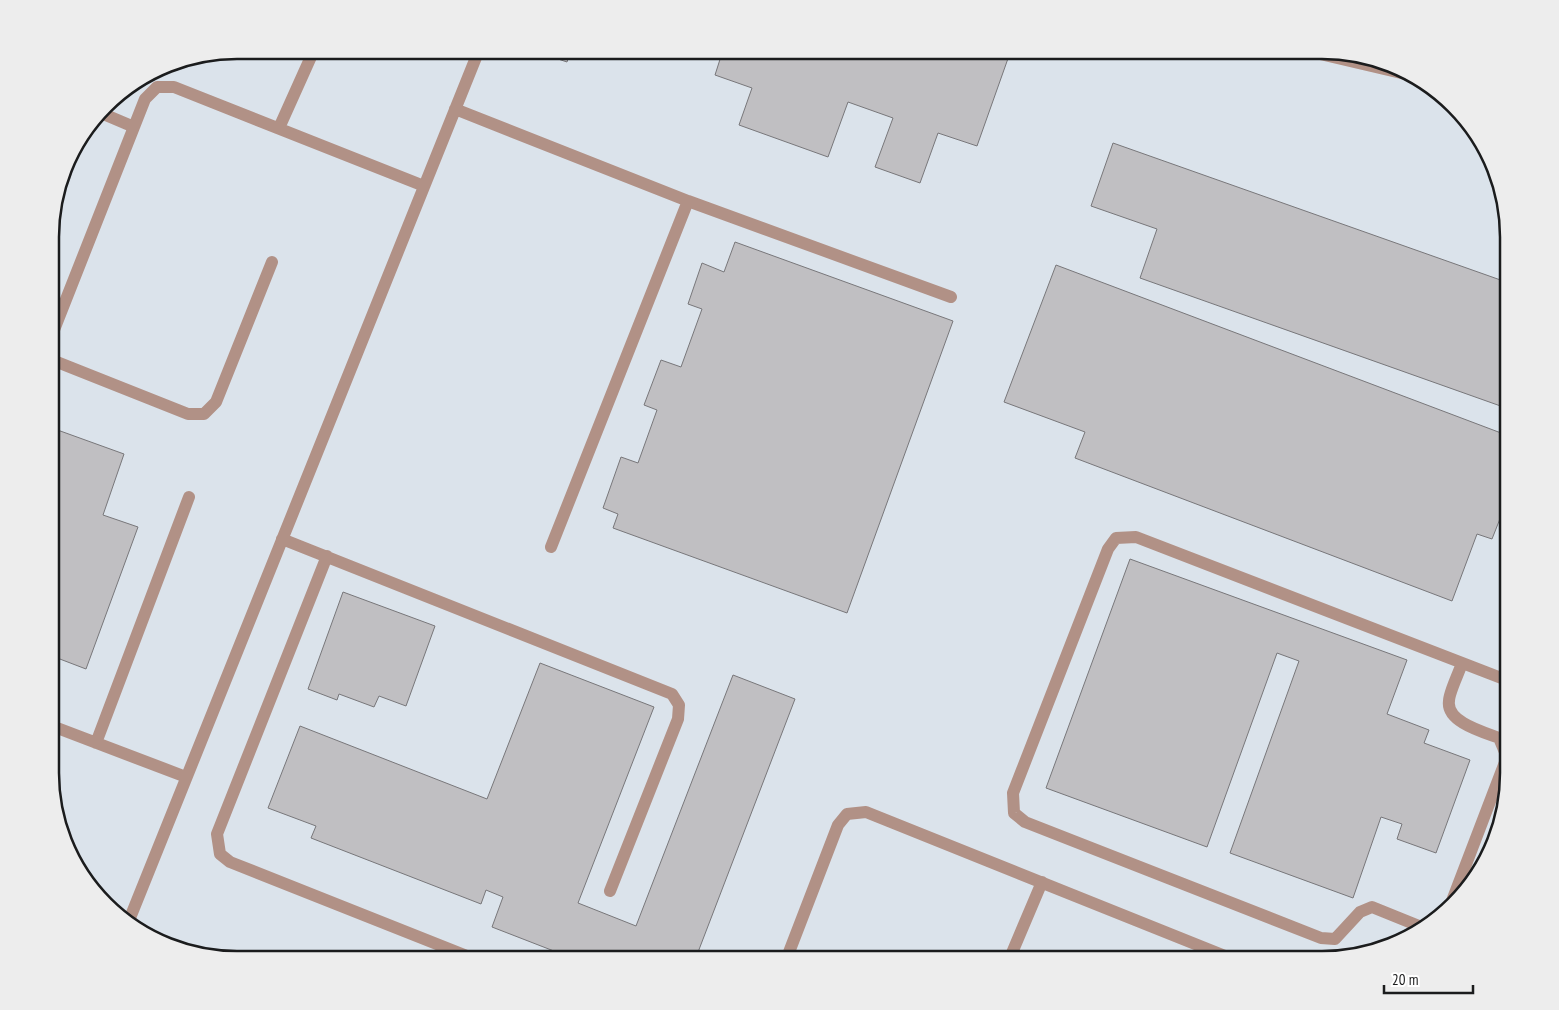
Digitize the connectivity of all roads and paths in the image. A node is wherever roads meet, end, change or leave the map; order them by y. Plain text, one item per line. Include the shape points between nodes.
1 (310, 59) edge
2 (475, 59) edge
3 (1347, 60) edge
4 (1374, 67) edge
5 (455, 109) junction
6 (107, 116) edge
7 (134, 127) junction
8 (279, 128) junction
9 (424, 186) junction
10 (688, 201) junction
11 (272, 262) dead end
12 (951, 297) dead end
13 (59, 317) edge
14 (59, 363) edge
15 (189, 497) dead end
16 (282, 539) junction
17 (551, 546) dead end
18 (327, 556) junction
19 (1462, 663) junction
20 (1500, 678) edge
21 (59, 729) edge
22 (1500, 740) edge
23 (96, 743) junction
24 (1500, 775) edge
25 (186, 777) junction
26 (1042, 882) junction
27 (1456, 889) edge
28 (610, 891) dead end
29 (131, 916) edge
30 (1415, 924) edge
31 (454, 951) edge
32 (789, 951) edge
33 (1013, 951) edge
34 (1213, 951) edge

1 - 8 lane
2 - 5 lane
3 - 4 lane
5 - 9 lane
5 - 10 lane
6 - 7 lane
7 - 8 lane via 145,99 157,87 174,87
7 - 13 lane
8 - 9 lane
9 - 16 lane
10 - 12 lane
10 - 17 lane
11 - 14 lane via 216,402 204,414 188,414
15 - 23 lane
16 - 18 lane
16 - 25 lane
18 - 28 lane via 666,691 676,699 678,719
18 - 31 lane via 217,834 220,854 230,862
19 - 20 lane
19 - 22 lane via 1448,701 1452,714 1462,723
19 - 30 lane via 1136,536 1116,538 1108,549 1012,793 1014,813 1025,822 1321,938 1335,938 1360,912 1372,907
21 - 23 lane
23 - 25 lane
24 - 27 lane
25 - 29 lane
26 - 32 lane via 866,812 847,814 838,825
26 - 33 lane
26 - 34 lane

